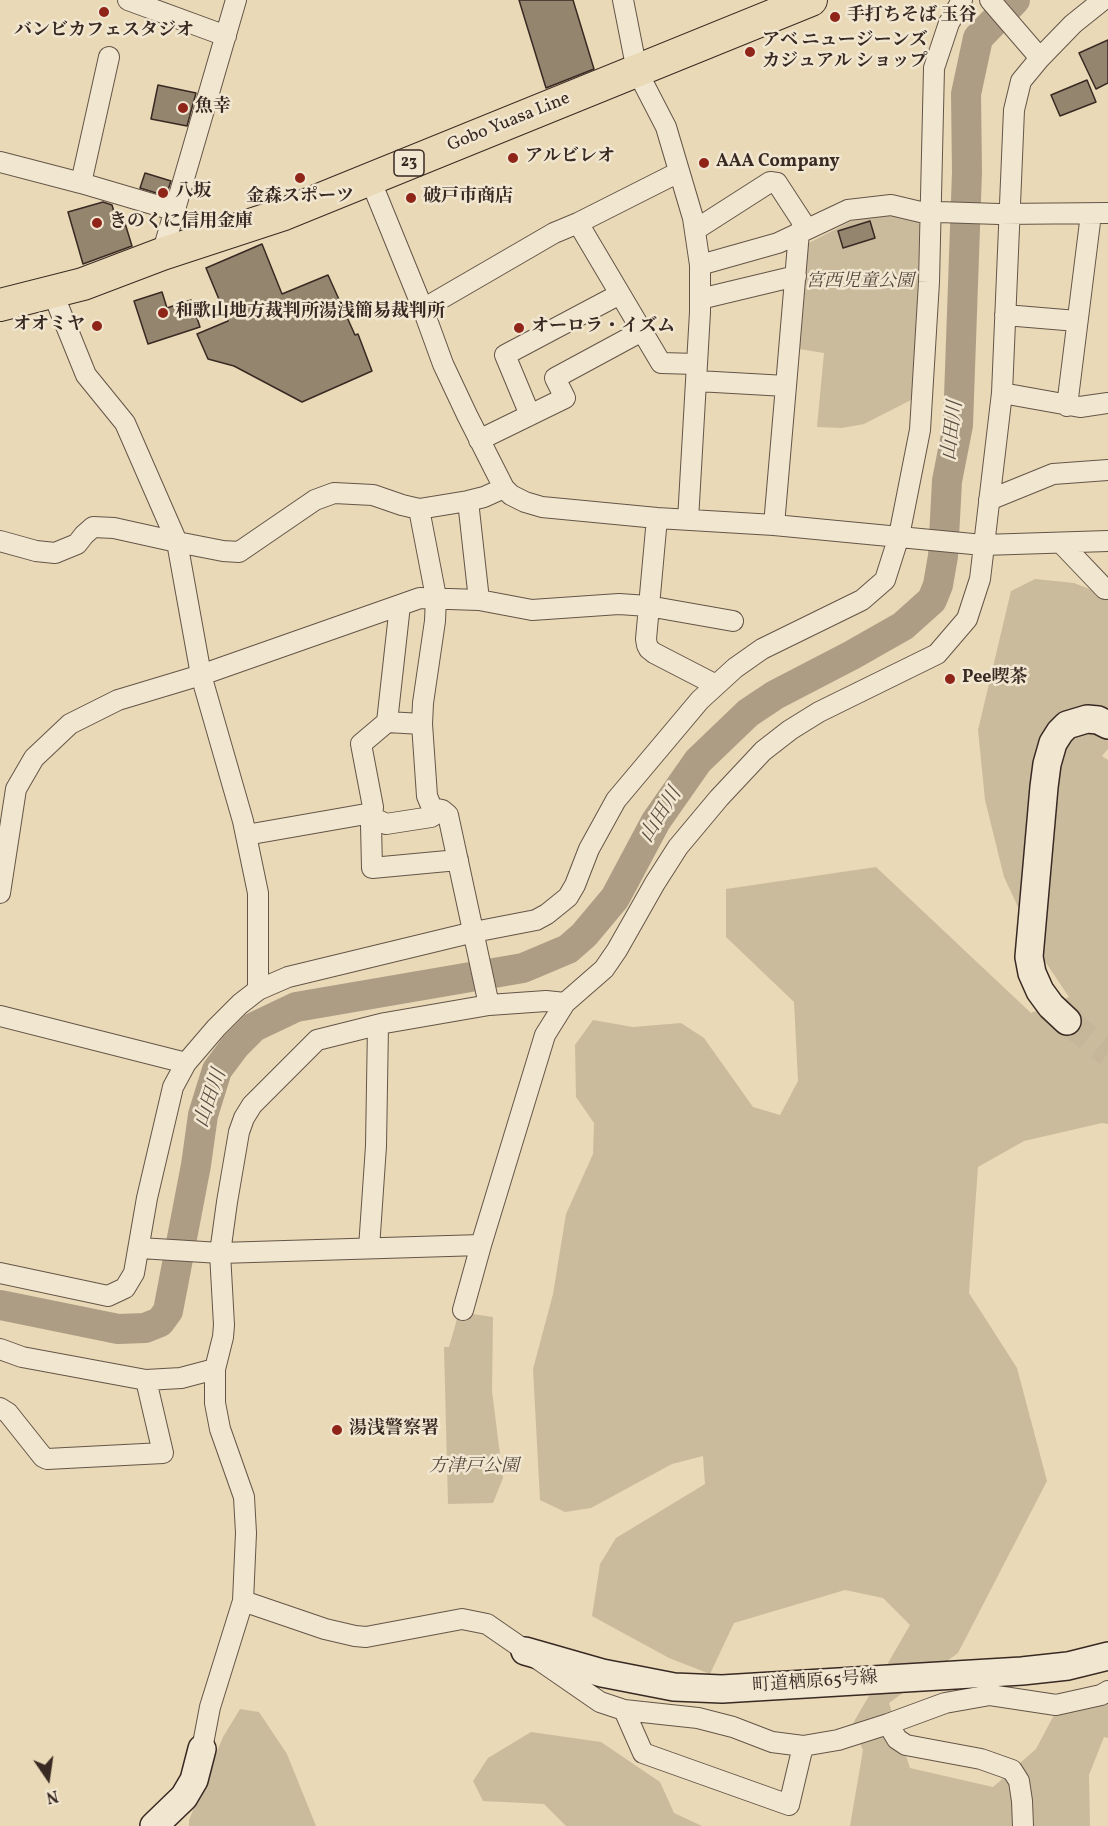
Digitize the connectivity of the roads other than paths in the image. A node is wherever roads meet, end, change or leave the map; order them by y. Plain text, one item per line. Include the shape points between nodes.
1 (128, 0) edge
2 (236, 0) edge
3 (623, 0) edge
4 (962, 0) edge
5 (990, 0) edge
6 (1103, 0) edge
7 (787, 4) edge
8 (226, 36) junction
9 (109, 57) dead end
10 (1040, 58) junction
11 (637, 71) junction
12 (0, 162) edge
13 (679, 172) junction
14 (370, 179) junction
15 (81, 183) junction
16 (176, 211) junction
17 (934, 213) junction
18 (1004, 214) junction
19 (1099, 214) edge
20 (578, 223) junction
21 (695, 230) junction
22 (803, 230) junction
23 (162, 254) junction
24 (700, 265) junction
25 (796, 276) junction
26 (52, 291) junction
27 (620, 294) junction
28 (700, 299) junction
29 (0, 305) edge
30 (423, 309) junction
31 (1005, 315) junction
32 (1077, 321) junction
33 (642, 331) junction
34 (697, 372) junction
35 (786, 386) junction
36 (1002, 393) junction
37 (1108, 403) edge
38 (1067, 406) junction
39 (530, 415) junction
40 (479, 440) junction
41 (1108, 471) edge
42 (504, 488) junction
43 (989, 500) junction
44 (468, 501) junction
45 (419, 509) junction
46 (657, 518) junction
47 (688, 519) junction
48 (774, 525) junction
49 (904, 537) junction
50 (0, 541) edge
51 (1108, 541) edge
52 (177, 542) junction
53 (1061, 543) junction
54 (975, 544) junction
55 (1108, 589) edge
56 (436, 597) junction
57 (479, 600) junction
58 (400, 605) junction
59 (648, 606) junction
60 (733, 621) dead end
61 (201, 675) junction
62 (716, 685) junction
63 (387, 722) junction
64 (422, 724) junction
65 (1108, 725) edge
66 (442, 810) junction
67 (373, 816) junction
68 (246, 834) junction
69 (458, 860) junction
70 (0, 893) edge
71 (475, 936) junction
72 (258, 990) junction
73 (488, 1001) junction
74 (565, 1003) junction
75 (0, 1016) edge
76 (1067, 1021) tunnel mouth
77 (378, 1025) junction
78 (186, 1063) junction
79 (481, 1245) junction
80 (147, 1248) junction
81 (369, 1248) junction
82 (214, 1253) junction
83 (0, 1272) edge
84 (463, 1310) dead end
85 (0, 1349) edge
86 (22, 1357) junction
87 (0, 1360) edge
88 (215, 1369) junction
89 (146, 1380) junction
90 (0, 1408) edge
91 (243, 1601) junction
92 (525, 1651) junction
93 (1108, 1656) edge
94 (1108, 1691) edge
95 (624, 1710) junction
96 (888, 1724) junction
97 (803, 1746) junction
98 (202, 1749) joint
99 (164, 1821) edge
100 (1023, 1826) edge

1 - 8 street
2 - 8 street
3 - 11 street
4 - 17 street via 949,23 934,68
5 - 10 street
6 - 10 street
7 - 11 main road, Gobo Yuasa Line / 23
8 - 16 street
9 - 15 street
10 - 18 street via 1021,81 1014,110
11 - 13 street via 666,127
11 - 14 main road, Gobo Yuasa Line / 23
12 - 15 street
13 - 20 street
13 - 21 street
14 - 23 main road, Gobo Yuasa Line / 23 via 284,214
14 - 30 street
15 - 16 street
16 - 23 street
17 - 18 street
17 - 22 street via 891,205 848,210
17 - 49 street via 920,430
18 - 19 street
18 - 31 street
19 - 32 street
20 - 27 street
20 - 30 street
21 - 22 street via 770,182 777,183
21 - 24 street
22 - 24 street via 777,243
22 - 25 street
23 - 26 main road, Gobo Yuasa Line / 23 via 83,284
24 - 28 street
25 - 28 street
25 - 35 street
26 - 29 main road, Gobo Yuasa Line / 23
26 - 52 street via 86,375 125,423
27 - 33 street
27 - 39 street via 505,355
28 - 34 street
30 - 40 street via 443,364
31 - 32 street
31 - 36 street
32 - 38 street
33 - 34 street via 661,363
33 - 39 street via 555,378 565,398
34 - 35 street
34 - 47 street
35 - 48 street
36 - 38 street
36 - 43 street
37 - 38 street
39 - 40 street
40 - 42 street
41 - 43 street via 1053,474
42 - 44 street
42 - 46 street via 518,499 542,507
43 - 54 street
44 - 45 street
44 - 57 street
45 - 52 street via 373,495 334,493 315,500 239,552
45 - 56 street
46 - 47 street
46 - 59 street
47 - 48 street
48 - 49 street
49 - 54 street
49 - 62 street via 885,580 862,600 762,649
50 - 52 street via 36,552 55,553 77,544 93,527
51 - 53 street
52 - 61 street
53 - 54 street
53 - 55 street
54 - 74 street via 980,579 967,619 937,654 819,712 763,751 678,847 604,969
56 - 57 street
56 - 58 street
56 - 64 street
57 - 59 street via 532,610
58 - 61 street
58 - 63 street
59 - 60 street
59 - 62 street via 646,639 650,649
61 - 68 street
61 - 70 street via 118,700 70,724 34,758 16,789
62 - 71 street via 616,800 568,897 536,920
63 - 64 street
63 - 67 street via 361,744
64 - 66 street via 428,801 432,808
65 - 76 street via 1087,719 1067,726 1053,743 1047,764 1029,957 1040,991
66 - 67 street via 431,817 386,824
66 - 69 street via 448,815
67 - 68 street
67 - 69 street via 372,868
68 - 72 street via 258,893
69 - 71 street
71 - 72 street via 288,977
71 - 73 street
72 - 78 street via 216,1028
73 - 74 street
73 - 77 street
74 - 79 street via 545,1035
75 - 78 street
77 - 81 street
77 - 82 street via 317,1040 252,1105 239,1132
78 - 80 street via 173,1087 147,1198
79 - 81 street
79 - 84 street
80 - 82 street
80 - 83 street via 125,1288 108,1296
81 - 82 street
82 - 88 street via 224,1325
85 - 86 street
86 - 87 street
86 - 89 street
88 - 89 street via 181,1378
88 - 91 street via 217,1415 244,1497
89 - 90 street via 163,1453 47,1459
91 - 92 street via 325,1629 366,1637 462,1619 487,1624
91 - 98 street via 210,1707
92 - 93 street, 町道栖原65号線 via 602,1673 664,1685 722,1689 1022,1671
92 - 95 street via 600,1702
94 - 96 street via 1056,1705 990,1695 945,1702
95 - 97 street via 698,1718 772,1742
95 - 97 street via 643,1753 789,1805
96 - 97 street
96 - 100 street via 906,1745 981,1759 1012,1770 1023,1801
98 - 99 street via 194,1780

